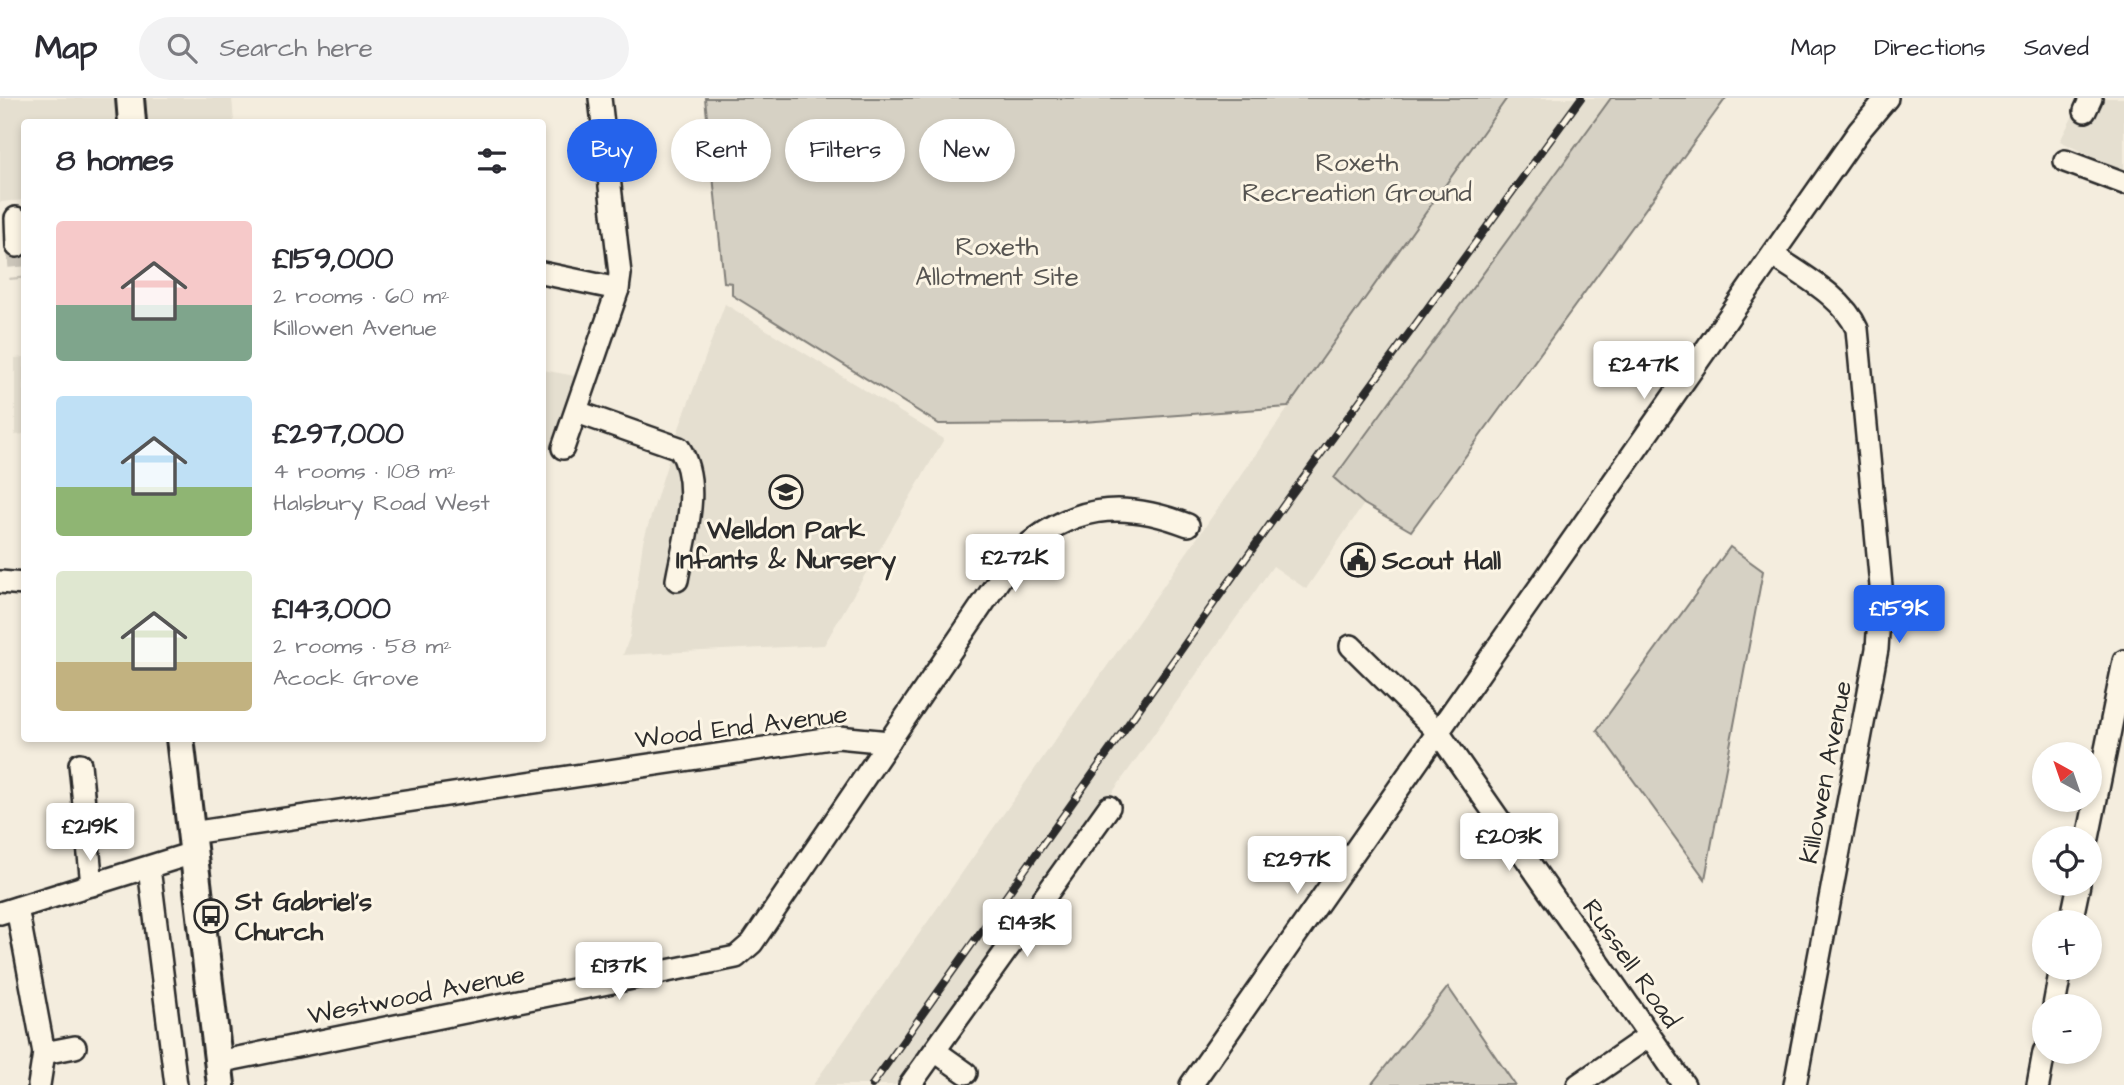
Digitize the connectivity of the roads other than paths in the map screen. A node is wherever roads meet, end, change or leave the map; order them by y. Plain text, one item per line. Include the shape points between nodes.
1 (130, 98) edge
2 (600, 98) edge
3 (1887, 98) edge
4 (131, 119) edge
5 (2065, 161) dead end
6 (2124, 183) edge
7 (13, 218) edge
8 (18, 246) dead end
9 (1773, 255) junction
10 (546, 274) edge
11 (618, 289) junction
12 (577, 412) junction
13 (563, 448) dead end
14 (1188, 525) dead end
15 (677, 580) dead end
16 (0, 582) edge
17 (21, 584) edge
18 (1350, 646) dead end
19 (2124, 661) edge
20 (1438, 732) junction
21 (180, 742) edge
22 (889, 742) junction
23 (80, 764) dead end
24 (1109, 807) dead end
25 (2090, 826) edge
26 (192, 843) junction
27 (149, 868) junction
28 (92, 885) junction
29 (8, 910) edge
30 (1649, 1036) junction
31 (75, 1047) dead end
32 (935, 1051) junction
33 (44, 1053) junction
34 (2042, 1064) edge
35 (219, 1073) edge
36 (966, 1073) dead end
37 (39, 1085) edge
38 (176, 1085) edge
39 (910, 1085) edge
40 (1191, 1085) edge
41 (1578, 1085) edge
42 (1684, 1085) edge
43 (1794, 1085) edge
44 (2038, 1085) edge

1 - 4 main road
2 - 11 street
3 - 9 street
5 - 6 street
7 - 8 street
9 - 20 street
9 - 43 street, Killowen Avenue via 1830,296 1857,329 1881,586 1877,649
10 - 11 street
11 - 12 street
12 - 13 street
12 - 15 street via 679,448 686,459 691,498
14 - 22 street via 1157,513 1116,508 1074,516 1038,535 1016,555
16 - 17 street
18 - 20 street, Russell Road
19 - 25 street
20 - 30 street, Russell Road
20 - 40 street
21 - 26 main road
22 - 26 street, Wood End Avenue via 838,737
22 - 35 street, Westwood Avenue via 752,943 736,957
23 - 28 street
24 - 32 street
26 - 27 street, Wood End Avenue
26 - 35 main road
27 - 28 street, Wood End Avenue
27 - 38 street
28 - 29 street, Wood End Avenue
29 - 33 street
30 - 41 street
30 - 42 street, Russell Road
31 - 33 street
32 - 36 street
32 - 39 street
33 - 37 street
34 - 44 street

